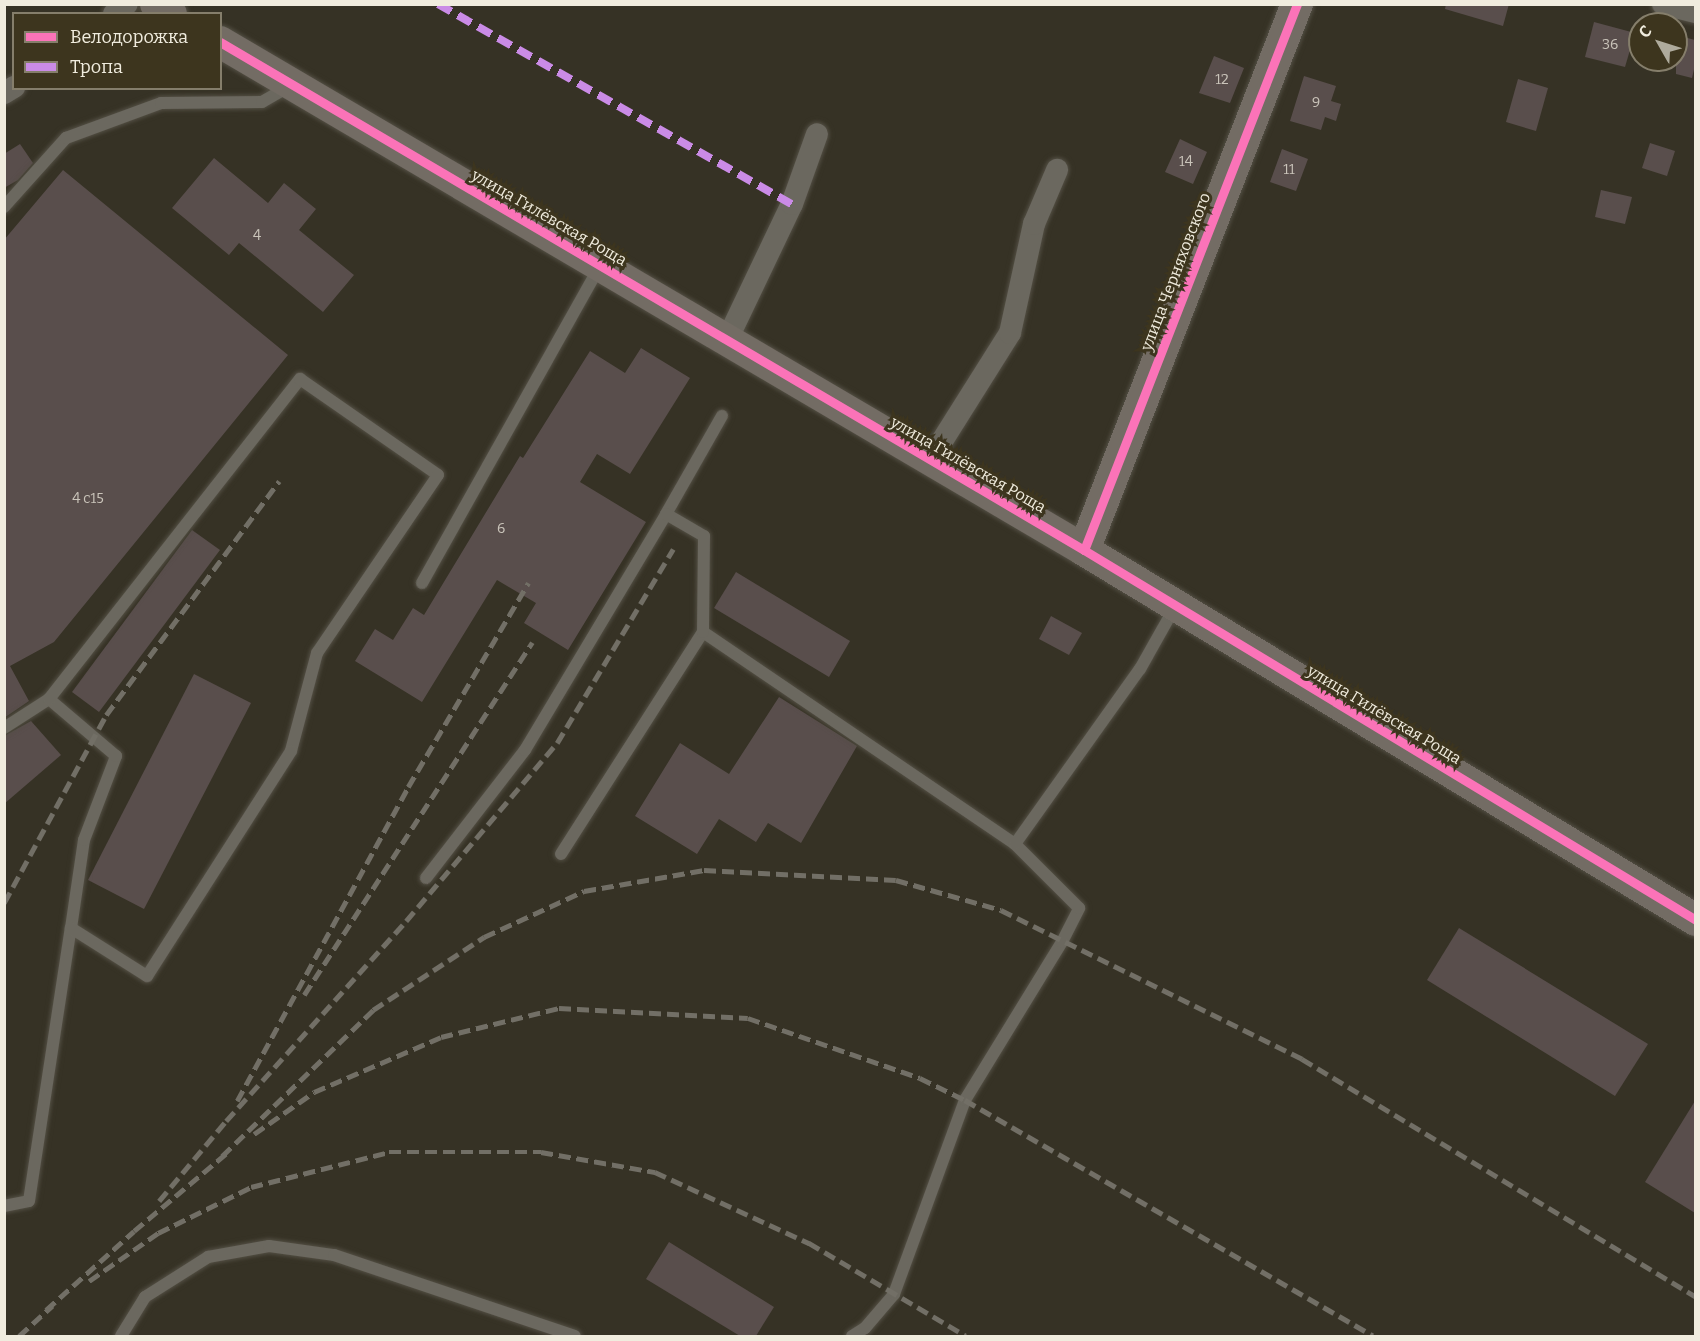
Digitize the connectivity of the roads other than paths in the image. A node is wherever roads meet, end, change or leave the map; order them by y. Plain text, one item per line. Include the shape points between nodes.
1 (1297, 4) edge
2 (1663, 4) edge
3 (1695, 12) edge
4 (222, 43) edge
5 (292, 84) junction
6 (817, 134) dead end
7 (1058, 170) dead end
8 (4, 207) edge
9 (600, 266) junction
10 (727, 340) junction
11 (722, 417) dead end
12 (930, 460) junction
13 (666, 514) junction
14 (1084, 550) junction
15 (422, 583) dead end
16 (1175, 607) junction
17 (703, 632) junction
18 (49, 699) junction
19 (4, 728) edge
20 (1015, 844) junction
21 (561, 854) dead end
22 (426, 878) dead end
23 (1695, 920) edge
24 (71, 928) junction
25 (4, 1206) edge
26 (121, 1336) edge
27 (575, 1336) edge
28 (852, 1336) edge

1 - 14 street, улица Черняховского
2 - 3 street
4 - 5 street, улица Гилёвская Роща
5 - 8 lane via 262,102 161,103 66,138
5 - 9 street, улица Гилёвская Роща
6 - 10 street via 792,204
7 - 12 street via 1034,224 1010,333
9 - 10 street, улица Гилёвская Роща
9 - 15 lane
10 - 12 street, улица Гилёвская Роща
11 - 13 lane
12 - 14 street, улица Гилёвская Роща
13 - 17 lane via 704,536
13 - 22 lane via 525,750
14 - 16 street, улица Гилёвская Роща
16 - 20 lane via 1140,669
16 - 23 street, улица Гилёвская Роща
17 - 20 lane
17 - 21 lane
18 - 19 lane
18 - 24 lane via 116,756 84,840
18 - 24 lane via 300,379 438,475 317,653 291,751 147,976
20 - 28 lane via 1079,908 965,1100 894,1294 865,1328
24 - 25 lane via 29,1201
26 - 27 lane via 145,1297 208,1257 269,1246 334,1255

